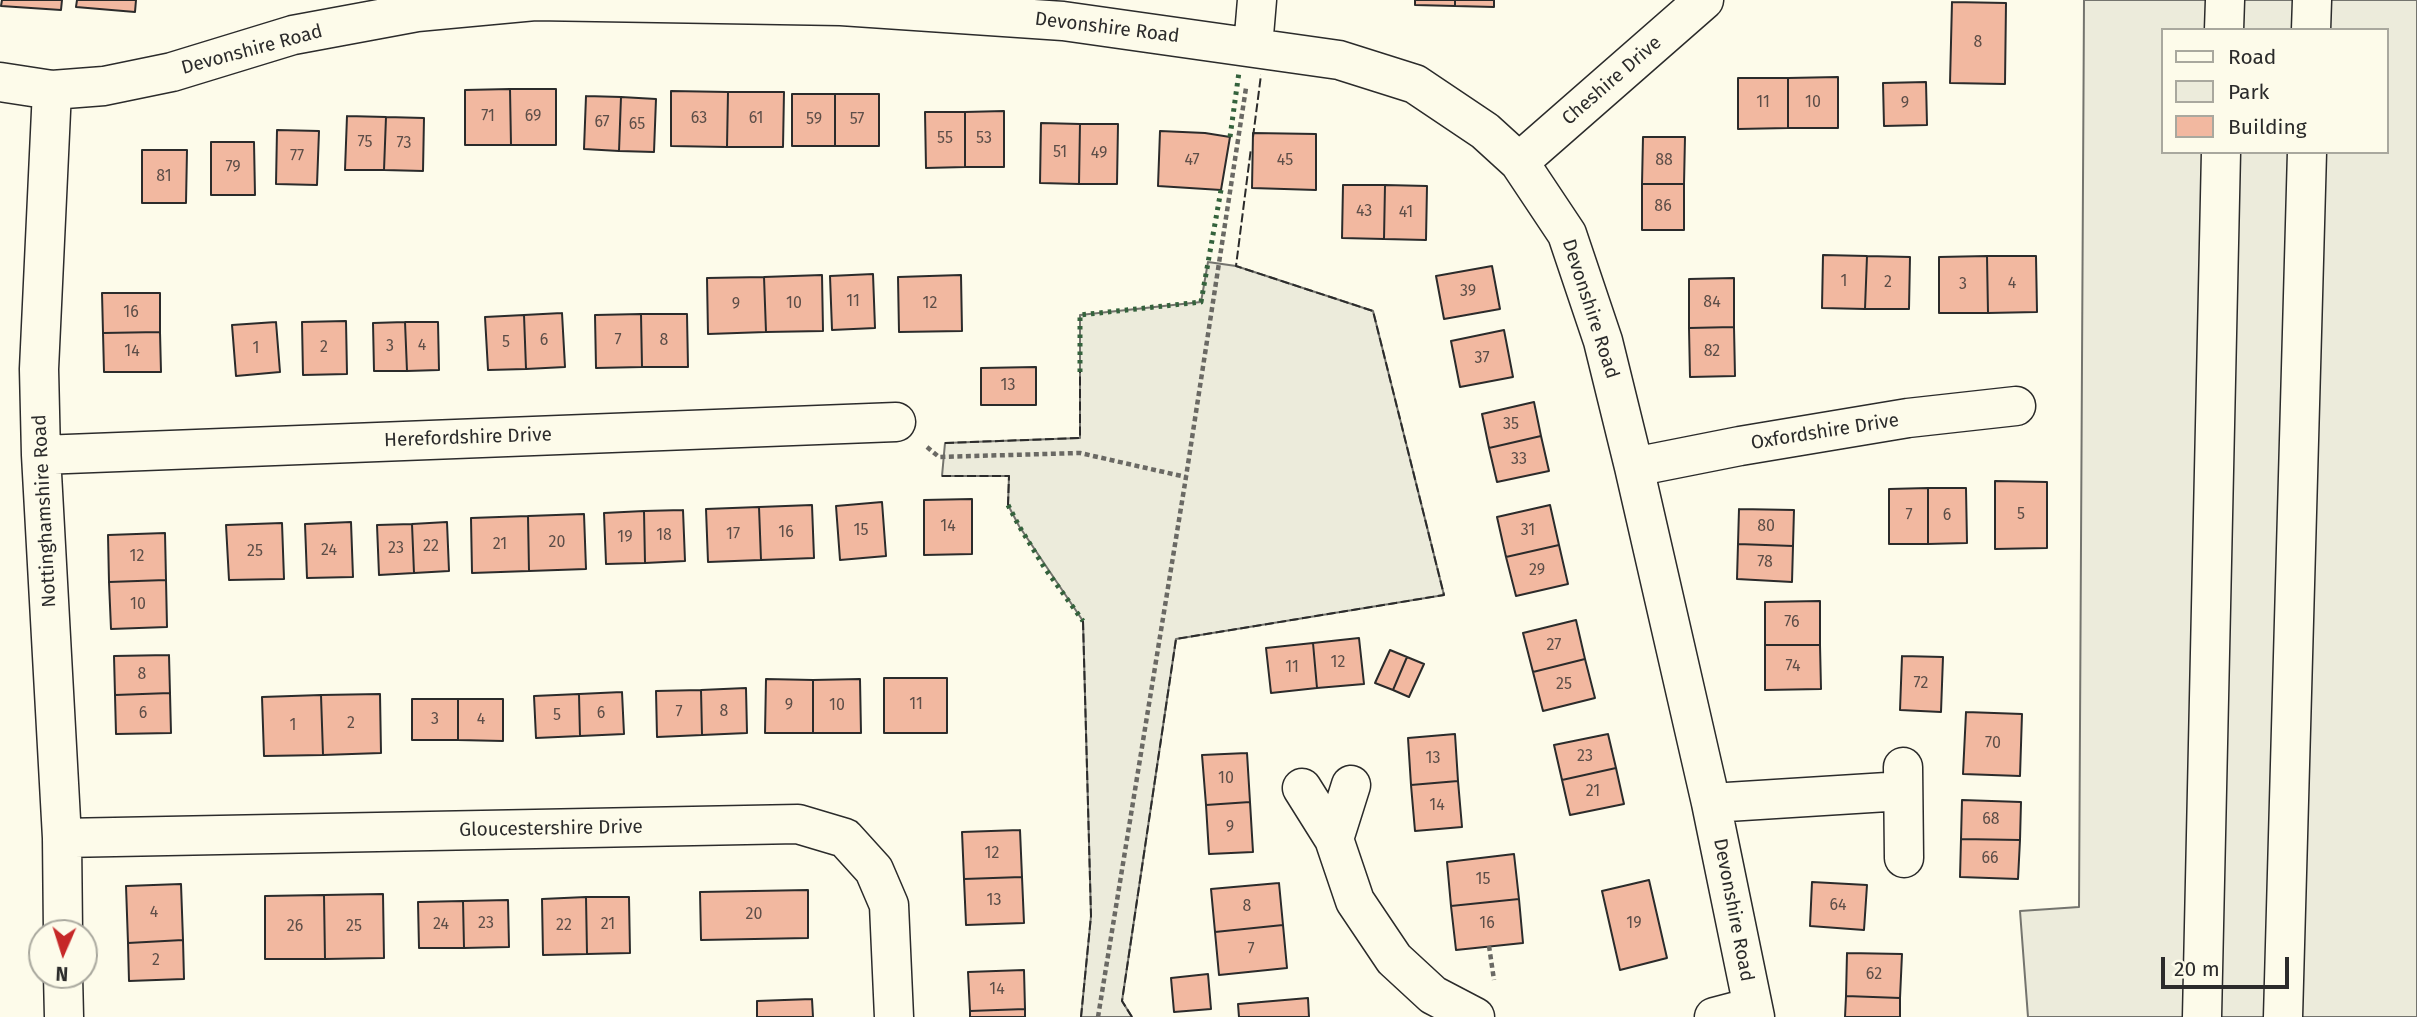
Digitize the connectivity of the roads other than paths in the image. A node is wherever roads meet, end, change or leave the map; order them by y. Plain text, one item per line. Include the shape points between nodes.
1 (1257, 0) edge
2 (1704, 0) edge
3 (2225, 0) edge
4 (2312, 0) edge
5 (841, 3) edge
6 (2224, 28) edge
7 (2311, 28) edge
8 (1253, 47) junction
9 (0, 82) edge
10 (52, 90) junction
11 (2221, 154) edge
12 (2307, 154) edge
13 (1519, 162) junction
14 (2016, 406) dead end
15 (896, 422) road end
16 (41, 455) junction
17 (1634, 467) junction
18 (1351, 785) dead end
19 (1302, 788) dead end
20 (1711, 803) junction
21 (62, 838) junction
22 (1334, 839) junction
23 (1904, 858) dead end
24 (63, 919) edge
25 (64, 989) edge
26 (1753, 1012) edge
27 (64, 1017) edge
28 (894, 1017) edge
29 (1475, 1017) edge
30 (1714, 1017) edge
31 (2202, 1017) edge
32 (2283, 1017) edge

1 - 8 main road
2 - 13 main road, Cheshire Drive
3 - 6 main road
4 - 7 main road
5 - 8 main road, Devonshire Road via 1063,21
5 - 10 main road, Devonshire Road via 536,1 430,11 293,35 173,72
8 - 13 main road, Devonshire Road via 1339,60 1415,84 1485,131
9 - 10 main road, Devonshire Road
10 - 16 main road, Nottinghamshire Road via 39,369
11 - 31 main road
12 - 32 main road
13 - 17 main road, Devonshire Road via 1567,233 1603,341
14 - 17 main road, Oxfordshire Drive via 1908,418
15 - 16 main road, Herefordshire Drive
16 - 21 main road, Nottinghamshire Road
17 - 20 main road, Devonshire Road
18 - 22 main road
19 - 22 main road
20 - 23 main road via 1903,779
20 - 26 main road, Devonshire Road
21 - 24 main road, Nottinghamshire Road
21 - 28 main road, Gloucestershire Drive via 798,824 845,838 874,870 889,905
22 - 29 main road via 1355,901 1394,959 1433,995
25 - 27 main road
26 - 30 main road

